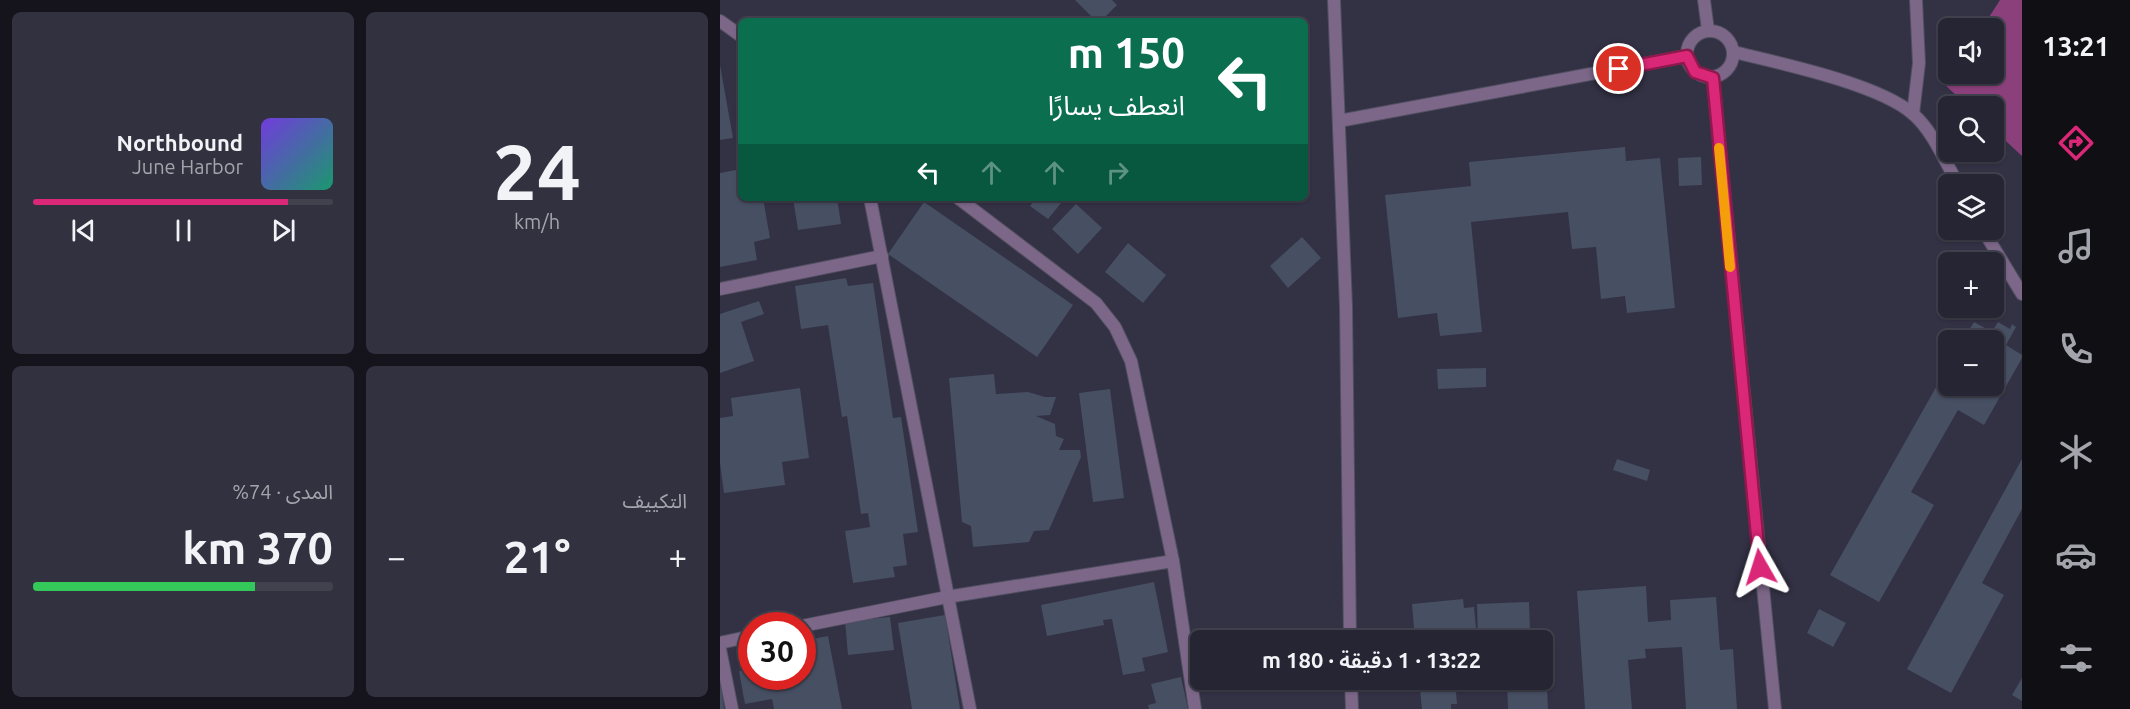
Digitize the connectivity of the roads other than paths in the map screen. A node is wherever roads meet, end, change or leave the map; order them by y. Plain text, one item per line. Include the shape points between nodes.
1 (1334, 0) edge
2 (1704, 0) edge
3 (1916, 0) edge
4 (720, 21) edge
5 (1708, 30) junction
6 (738, 34) edge
7 (1734, 52) junction
8 (1687, 56) junction
9 (1713, 78) junction
10 (1913, 114) junction
11 (1339, 121) junction
12 (1952, 174) edge
13 (871, 201) edge
14 (962, 201) edge
15 (1989, 240) edge
16 (882, 256) junction
17 (720, 289) edge
18 (2022, 294) edge
19 (1173, 561) junction
20 (947, 597) junction
21 (816, 623) edge
22 (1350, 630) edge
23 (738, 639) edge
24 (720, 643) edge
25 (720, 649) edge
26 (1351, 690) edge
27 (732, 709) edge
28 (970, 709) edge
29 (1195, 709) edge
30 (1352, 709) edge
31 (1774, 709) edge

1 - 11 street
2 - 5 street
3 - 10 street via 1920,63
4 - 6 street
5 - 7 street via 1725,36
5 - 8 street via 1692,39
7 - 9 street via 1729,69
7 - 10 street via 1882,96
8 - 9 street via 1695,72
8 - 11 street
9 - 31 street
10 - 12 street
11 - 22 street via 1346,307
13 - 16 street
14 - 19 street via 1084,293 1115,327 1131,361
15 - 18 street
16 - 17 street
16 - 20 street
19 - 20 street
19 - 29 street
20 - 21 street
20 - 28 street
23 - 24 street
25 - 27 street
26 - 30 street

